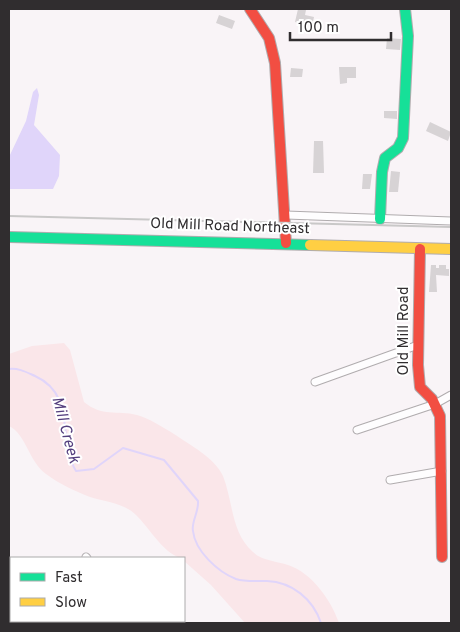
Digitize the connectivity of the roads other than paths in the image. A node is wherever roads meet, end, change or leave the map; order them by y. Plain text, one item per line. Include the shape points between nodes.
1 (250, 9) edge
2 (405, 9) edge
3 (286, 215) junction
4 (380, 219) junction
5 (451, 221) edge
6 (9, 237) edge
7 (286, 244) junction
8 (420, 248) junction
9 (451, 249) edge
10 (418, 345) junction
11 (316, 382) dead end
12 (451, 396) edge
13 (435, 404) junction
14 (358, 430) dead end
15 (442, 471) junction
16 (390, 480) dead end
17 (442, 557) dead end

1 - 3 street via 269,38 275,63
2 - 4 street via 408,36 403,138 398,148 385,158
3 - 4 street
3 - 7 street
4 - 5 street
6 - 7 street, Old Mill Road Northeast
7 - 8 street, Old Mill Road Northeast
8 - 9 street, Old Mill Road Northeast
8 - 10 street, Old Mill Road
10 - 11 street
10 - 13 street, Old Mill Road via 420,387
12 - 13 street
13 - 14 street
13 - 15 street, Old Mill Road via 440,416
15 - 16 street
15 - 17 street, Old Mill Road

